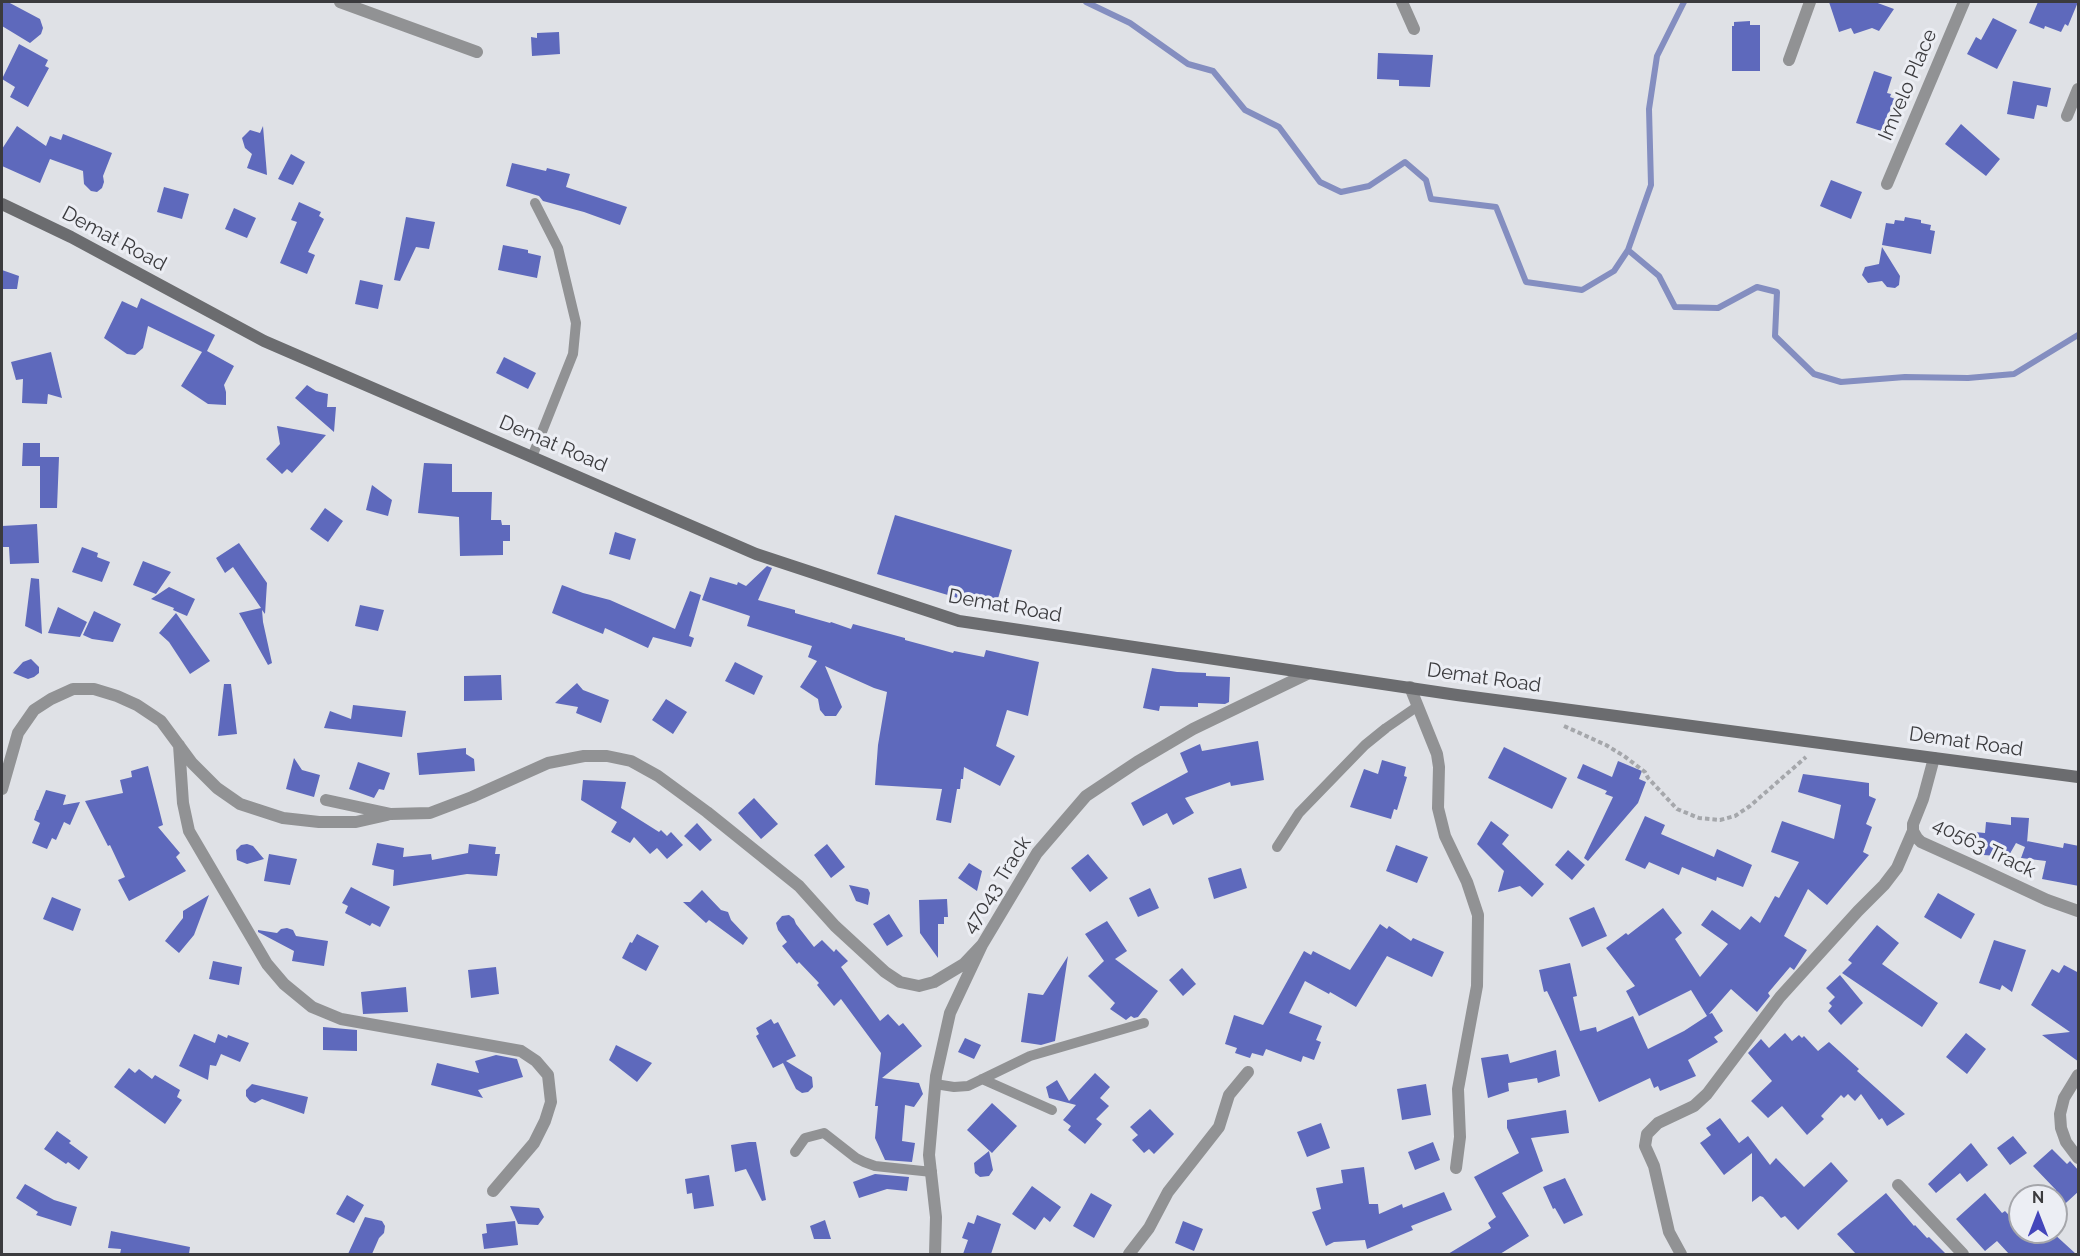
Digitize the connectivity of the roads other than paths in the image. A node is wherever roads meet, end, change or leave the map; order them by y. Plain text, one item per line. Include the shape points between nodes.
1 (340, 2) edge
2 (1402, 2) edge
3 (1810, 2) edge
4 (1964, 2) edge
5 (1414, 29) dead end
6 (477, 52) dead end
7 (1789, 60) dead end
8 (2079, 88) edge
9 (2067, 116) dead end
10 (1887, 184) dead end
11 (535, 203) dead end
12 (2, 204) edge
13 (532, 457) junction
14 (1309, 673) junction
15 (1410, 687) junction
16 (1418, 706) junction
17 (179, 745) junction
18 (1934, 758) junction
19 (2079, 777) edge
20 (2, 789) edge
21 (326, 800) dead end
22 (392, 814) junction
23 (1913, 831) junction
24 (1277, 847) dead end
25 (2079, 911) edge
26 (982, 945) junction
27 (1144, 1023) dead end
28 (1248, 1072) dead end
29 (2079, 1075) edge
30 (982, 1079) junction
31 (935, 1084) junction
32 (1052, 1110) dead end
33 (795, 1152) dead end
34 (2079, 1158) edge
35 (1456, 1168) dead end
36 (932, 1172) junction
37 (1898, 1185) dead end
38 (493, 1191) dead end
39 (1133, 1253) edge
40 (935, 1254) edge
41 (1681, 1254) edge
42 (1963, 1254) edge

1 - 6 street
2 - 5 street
3 - 7 street
4 - 10 street, Imvelo Place
8 - 9 street
11 - 13 lane via 558,248 576,323 573,354
12 - 13 street, Demat Road via 264,341
13 - 14 street, Demat Road via 756,554 959,621
14 - 15 street, Demat Road
14 - 26 street, 47043 Track via 1193,729 1086,796 1036,853
15 - 16 street
15 - 18 street, Demat Road
16 - 24 lane via 1365,745 1299,813
16 - 35 street via 1437,754 1437,808 1445,836 1478,915 1477,986 1458,1089 1460,1137
17 - 20 street via 161,721 137,705 94,689 73,689 34,710 18,733
17 - 22 street via 217,789 240,804 283,818 356,822
17 - 38 street via 189,831 267,964 284,984 312,1007 341,1019 521,1051 548,1075 551,1102 545,1121 534,1143
18 - 19 street, Demat Road
18 - 23 street, 40563 Track
21 - 22 street
22 - 26 street via 430,813 548,763 584,756 631,761 699,806 799,886 835,926 900,982 919,986 934,982 964,964
23 - 25 street, 40563 Track via 1921,842
23 - 41 street via 1897,868 1884,885 1780,997 1707,1095 1647,1134 1646,1146 1669,1232
26 - 31 street, 47043 Track via 950,1013
27 - 30 lane via 1030,1056
28 - 39 street via 1229,1095 1219,1128 1168,1192
29 - 34 street via 2064,1098 2060,1114 2066,1142
30 - 31 lane via 968,1086
30 - 32 lane
31 - 36 street, 47043 Track via 929,1155
33 - 36 lane via 805,1138 824,1133 856,1158 875,1166
36 - 40 street, 47043 Track
37 - 42 street

